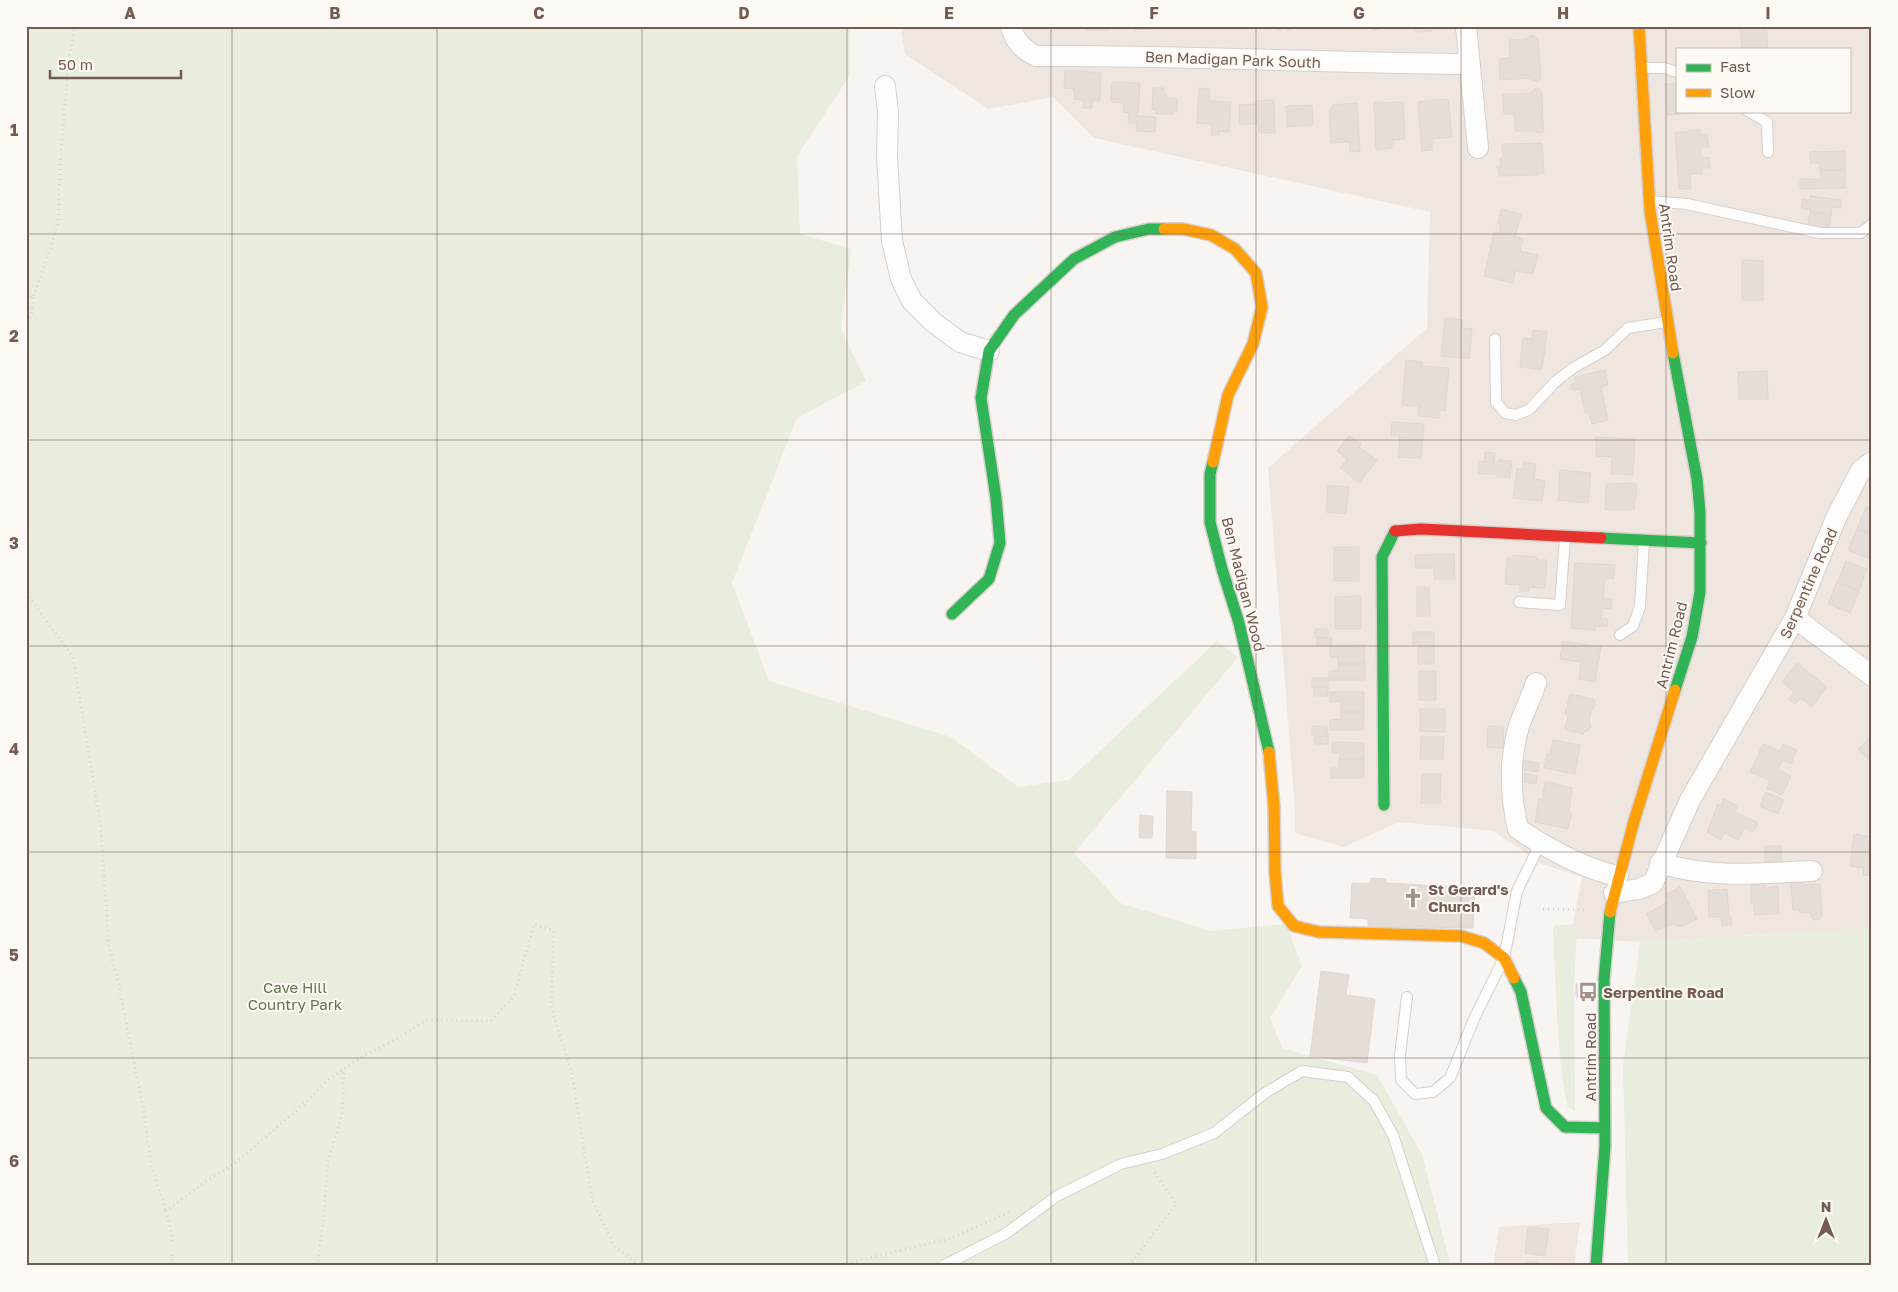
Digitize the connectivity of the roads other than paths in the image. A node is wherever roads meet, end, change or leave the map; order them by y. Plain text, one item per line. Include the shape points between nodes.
1 (1011, 26) edge
2 (1466, 26) edge
3 (1639, 26) edge
4 (1470, 64) junction
5 (1642, 68) junction
6 (1676, 72) edge
7 (885, 86) dead end
8 (1750, 112) edge
9 (1478, 148) dead end
10 (1768, 152) dead end
11 (1650, 201) junction
12 (1872, 224) edge
13 (1667, 322) junction
14 (1495, 339) dead end
15 (989, 351) junction
16 (1872, 462) edge
17 (1566, 536) junction
18 (1644, 540) junction
19 (1701, 543) junction
20 (1519, 602) dead end
21 (952, 614) dead end
22 (1795, 618) junction
23 (1620, 635) dead end
24 (1872, 676) edge
25 (1536, 683) dead end
26 (1384, 805) dead end
27 (1540, 844) junction
28 (1660, 863) junction
29 (1812, 871) dead end
30 (1616, 884) junction
31 (1504, 958) junction
32 (1407, 997) dead end
33 (1605, 1128) junction
34 (943, 1266) edge
35 (1435, 1266) edge
36 (1596, 1266) edge

1 - 4 street, Ben Madigan Park South via 1019,44 1036,56
2 - 4 street
3 - 5 street, Antrim Road
4 - 9 street
5 - 6 lane
5 - 11 street, Antrim Road
7 - 15 street via 892,241 901,279 912,301 933,322 960,342
8 - 10 lane via 1766,122
11 - 12 lane via 1687,204 1820,234 1861,234
11 - 13 street, Antrim Road
13 - 14 lane via 1628,328 1605,350 1561,377 1529,410 1516,415 1505,412 1496,402
13 - 19 street, Antrim Road via 1697,479
15 - 21 street, Ben Madigan Wood via 981,398 1000,543 989,579
15 - 31 street, Ben Madigan Wood via 1014,315 1074,259 1115,237 1149,229 1183,228 1211,235 1235,249 1256,273 1262,307 1253,344 1228,395 1210,474 1210,522 1239,624 1269,750 1278,906 1294,926 1319,932 1461,936 1484,943
16 - 22 street, Serpentine Road via 1861,470 1836,518
17 - 18 street
17 - 20 lane via 1560,605
17 - 26 street via 1422,528 1395,531 1382,558
18 - 19 street
18 - 23 lane via 1640,607 1633,626
19 - 30 street, Antrim Road via 1700,592 1692,637
22 - 24 street
22 - 28 street, Serpentine Road via 1707,769
25 - 27 street via 1519,727 1511,774 1512,805 1518,830
27 - 30 street via 1603,873
27 - 31 lane via 1517,891
28 - 29 street via 1714,874
28 - 30 street, Serpentine Road via 1652,883 1640,889
30 - 33 street, Antrim Road via 1610,910 1604,980
31 - 32 lane via 1450,1078 1433,1092 1415,1094 1402,1080 1400,1055
31 - 33 street, Ben Madigan Wood via 1521,992 1546,1108 1565,1127
33 - 36 street, Antrim Road
34 - 35 lane via 1005,1234 1057,1196 1121,1164 1162,1154 1214,1133 1265,1093 1302,1071 1348,1078 1374,1101 1393,1135

